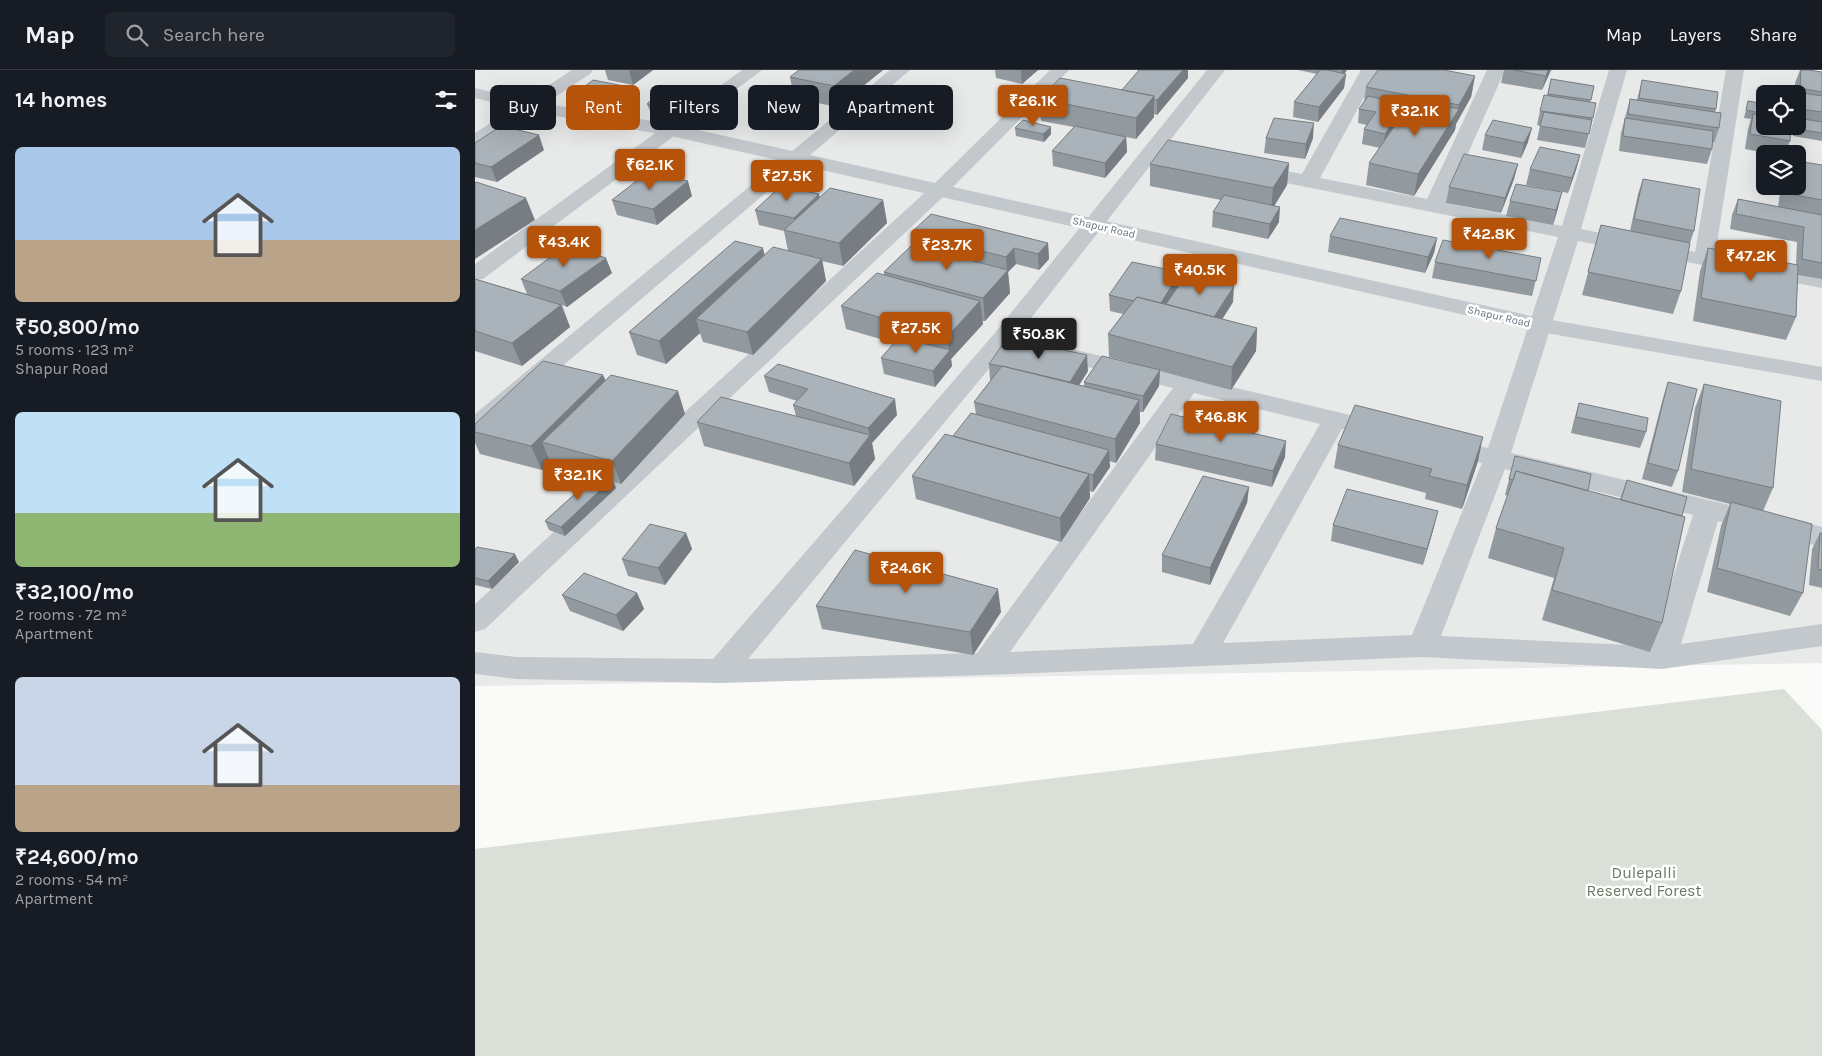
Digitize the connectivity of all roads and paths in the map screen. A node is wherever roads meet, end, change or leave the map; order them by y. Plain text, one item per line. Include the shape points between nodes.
1 (584, 70) edge
2 (753, 70) edge
3 (901, 70) edge
4 (1060, 70) edge
5 (1216, 70) edge
6 (1370, 70) edge
7 (1496, 70) edge
8 (1618, 70) edge
9 (1735, 70) edge
10 (732, 85) edge
11 (556, 88) edge
12 (475, 93) edge
13 (490, 97) edge
14 (556, 111) edge
15 (650, 126) edge
16 (491, 130) edge
17 (671, 130) joint
18 (475, 141) edge
19 (794, 159) junction
20 (1231, 166) edge
21 (1308, 181) junction
22 (938, 191) junction
23 (1434, 206) junction
24 (1094, 225) junction
25 (1570, 233) junction
26 (1705, 260) junction
27 (475, 274) edge
28 (1822, 281) edge
29 (1540, 325) junction
30 (1002, 339) junction
31 (1822, 374) edge
32 (1188, 384) junction
33 (1335, 419) junction
34 (475, 427) edge
35 (1497, 458) junction
36 (1708, 509) junction
37 (1822, 538) edge
38 (475, 621) edge
39 (1822, 635) edge
40 (1422, 646) junction
41 (1202, 655) junction
42 (1662, 658) junction
43 (475, 663) edge
44 (985, 664) junction
45 (720, 671) junction

1 - 11 street
2 - 10 street
3 - 19 street
4 - 22 street
5 - 24 street via 1164,152
6 - 21 street
7 - 23 street
8 - 25 street
9 - 26 street
12 - 13 street, Shapur Road
14 - 15 street, Shapur Road
16 - 18 street
17 - 19 street, Shapur Road
17 - 27 street
19 - 22 street, Shapur Road
19 - 34 street
20 - 21 street
21 - 23 street
22 - 24 street, Shapur Road
22 - 38 street
23 - 25 street
24 - 29 street, Shapur Road
24 - 30 street
25 - 26 street
25 - 29 street
26 - 28 street
29 - 31 street, Shapur Road
29 - 35 street
30 - 32 street
30 - 45 street
32 - 33 street
32 - 44 street
33 - 35 street
33 - 41 street
35 - 36 street
35 - 40 street
36 - 37 street
36 - 42 street
39 - 42 street
40 - 41 street
40 - 42 street
41 - 44 street
43 - 45 street via 516,668
44 - 45 street

